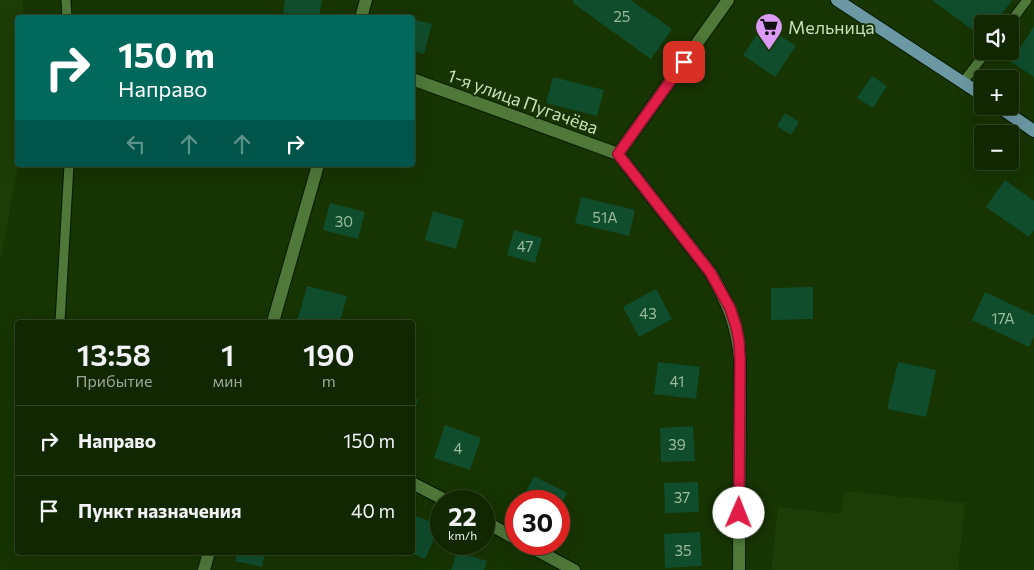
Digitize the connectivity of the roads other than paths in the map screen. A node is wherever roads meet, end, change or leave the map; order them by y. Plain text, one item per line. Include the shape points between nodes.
1 (66, 0) edge
2 (366, 0) edge
3 (728, 0) edge
4 (837, 0) edge
5 (1027, 0) edge
6 (67, 15) edge
7 (362, 15) edge
8 (1016, 15) edge
9 (980, 60) edge
10 (415, 80) edge
11 (963, 82) junction
12 (974, 90) edge
13 (1011, 115) edge
14 (1034, 131) edge
15 (618, 154) junction
16 (69, 167) edge
17 (317, 167) edge
18 (60, 320) edge
19 (274, 320) edge
20 (415, 485) edge
21 (430, 493) edge
22 (208, 555) edge
23 (546, 555) edge
24 (204, 570) edge
25 (574, 570) edge
26 (738, 570) edge

1 - 6 lane
2 - 7 street
3 - 15 street
4 - 11 main road
5 - 8 lane
9 - 11 lane
10 - 15 street, 1-я улица Пугачёва
11 - 12 main road
13 - 14 main road
15 - 26 street via 710,272 736,326 740,360
16 - 18 lane
17 - 19 street
20 - 21 street
22 - 24 street
23 - 25 street

